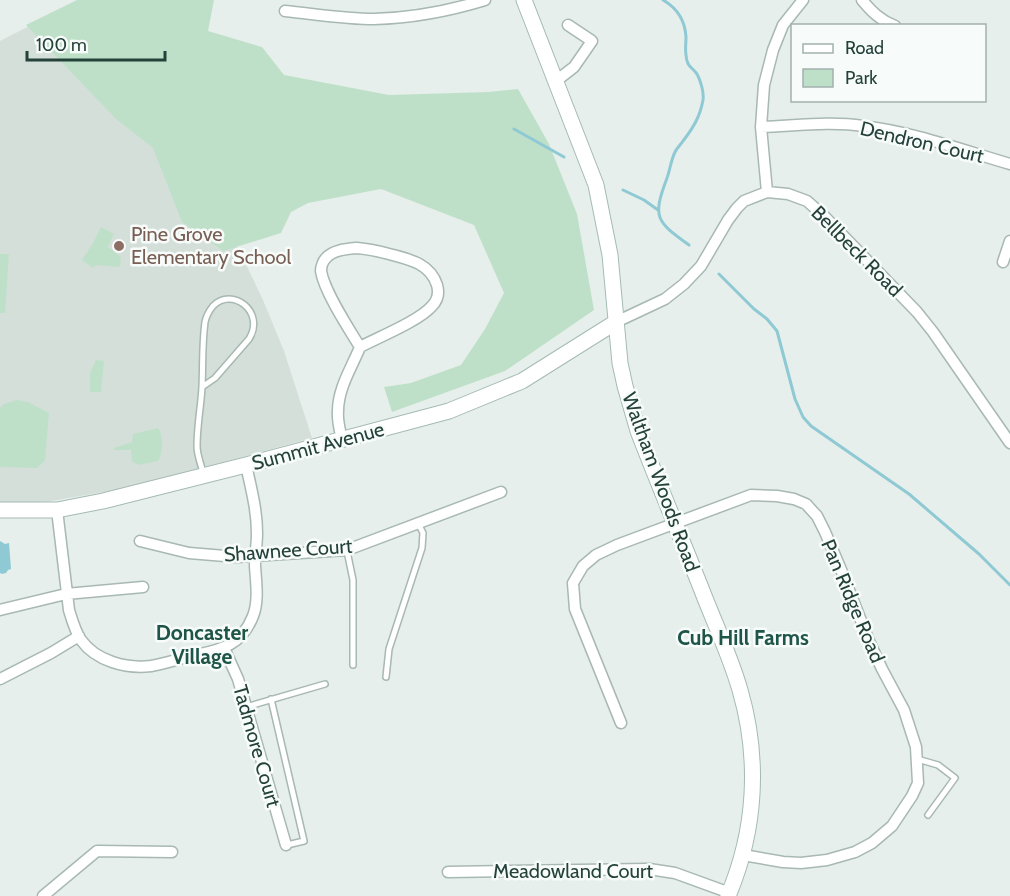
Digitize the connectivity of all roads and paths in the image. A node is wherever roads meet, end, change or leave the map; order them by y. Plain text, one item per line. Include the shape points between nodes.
1 (485, 0) edge
2 (524, 0) edge
3 (803, 0) edge
4 (862, 0) edge
5 (285, 11) dead end
6 (890, 24) edge
7 (568, 25) dead end
8 (556, 81) junction
9 (761, 127) junction
10 (1010, 164) edge
11 (767, 192) junction
12 (1010, 241) edge
13 (1003, 262) dead end
14 (616, 322) junction
15 (360, 347) junction
16 (202, 387) junction
17 (342, 440) junction
18 (1010, 443) edge
19 (246, 465) junction
20 (204, 475) junction
21 (501, 492) dead end
22 (0, 510) edge
23 (57, 510) junction
24 (418, 523) junction
25 (675, 523) junction
26 (140, 541) dead end
27 (347, 550) junction
28 (255, 556) junction
29 (143, 586) dead end
30 (66, 594) junction
31 (0, 610) edge
32 (79, 636) junction
33 (224, 648) junction
34 (353, 665) dead end
35 (386, 677) dead end
36 (0, 679) edge
37 (325, 684) dead end
38 (271, 699) junction
39 (246, 707) junction
40 (621, 723) dead end
41 (917, 759) junction
42 (928, 815) dead end
43 (285, 845) joint
44 (172, 852) dead end
45 (743, 855) junction
46 (448, 872) dead end
47 (729, 895) edge
48 (43, 896) edge

1 - 5 street via 420,15 374,19
2 - 8 street, Waltham Woods Road
3 - 9 street via 783,26 773,50 764,85
4 - 6 street
7 - 8 street via 592,41 574,67
8 - 14 street, Waltham Woods Road via 596,185 610,255
9 - 10 street, Dendron Court via 843,124 891,130
9 - 11 street
11 - 14 street via 737,208 704,261 684,284 664,299
11 - 18 street, Bellbeck Road via 807,201 917,312
12 - 13 street
14 - 17 street, Summit Avenue via 522,381 485,398
14 - 25 street, Waltham Woods Road via 630,407
15 - 15 street via 428,311 438,296 432,274 411,260 368,249 334,252 325,258 321,268 325,283
15 - 17 street via 339,403
16 - 16 lane via 215,378 253,333 254,318 246,305 238,301 217,303 205,320
16 - 20 lane via 197,445
17 - 19 street, Summit Avenue
19 - 20 street, Summit Avenue
19 - 28 street via 256,515
20 - 23 street, Summit Avenue
21 - 24 street, Shawnee Court
22 - 23 street, Summit Avenue
23 - 30 street
24 - 27 street, Shawnee Court
24 - 35 lane via 423,533 422,548 389,649
25 - 40 street, Pan Ridge Road via 596,555 573,583 575,609
25 - 41 street, Pan Ridge Road via 751,495 777,495 806,504 825,532 869,641 904,711
25 - 45 street, Waltham Woods Road via 731,664 746,715 753,791
26 - 28 street, Shawnee Court via 189,553
27 - 28 street, Shawnee Court
27 - 34 lane via 353,580
28 - 33 street via 253,616 236,642
29 - 30 street
30 - 31 street
30 - 32 street
32 - 33 street via 104,659 136,666 151,666
32 - 36 street
33 - 39 street, Tadmore Court
37 - 38 lane
38 - 39 lane
38 - 43 lane via 304,841
39 - 43 street, Tadmore Court
41 - 42 lane via 938,765 955,778
41 - 45 street, Pan Ridge Road via 918,783 912,796 892,826 872,843 827,860 801,863
44 - 48 street via 97,851
45 - 47 street, Waltham Woods Road
46 - 47 street, Meadowland Court via 649,869 675,873

